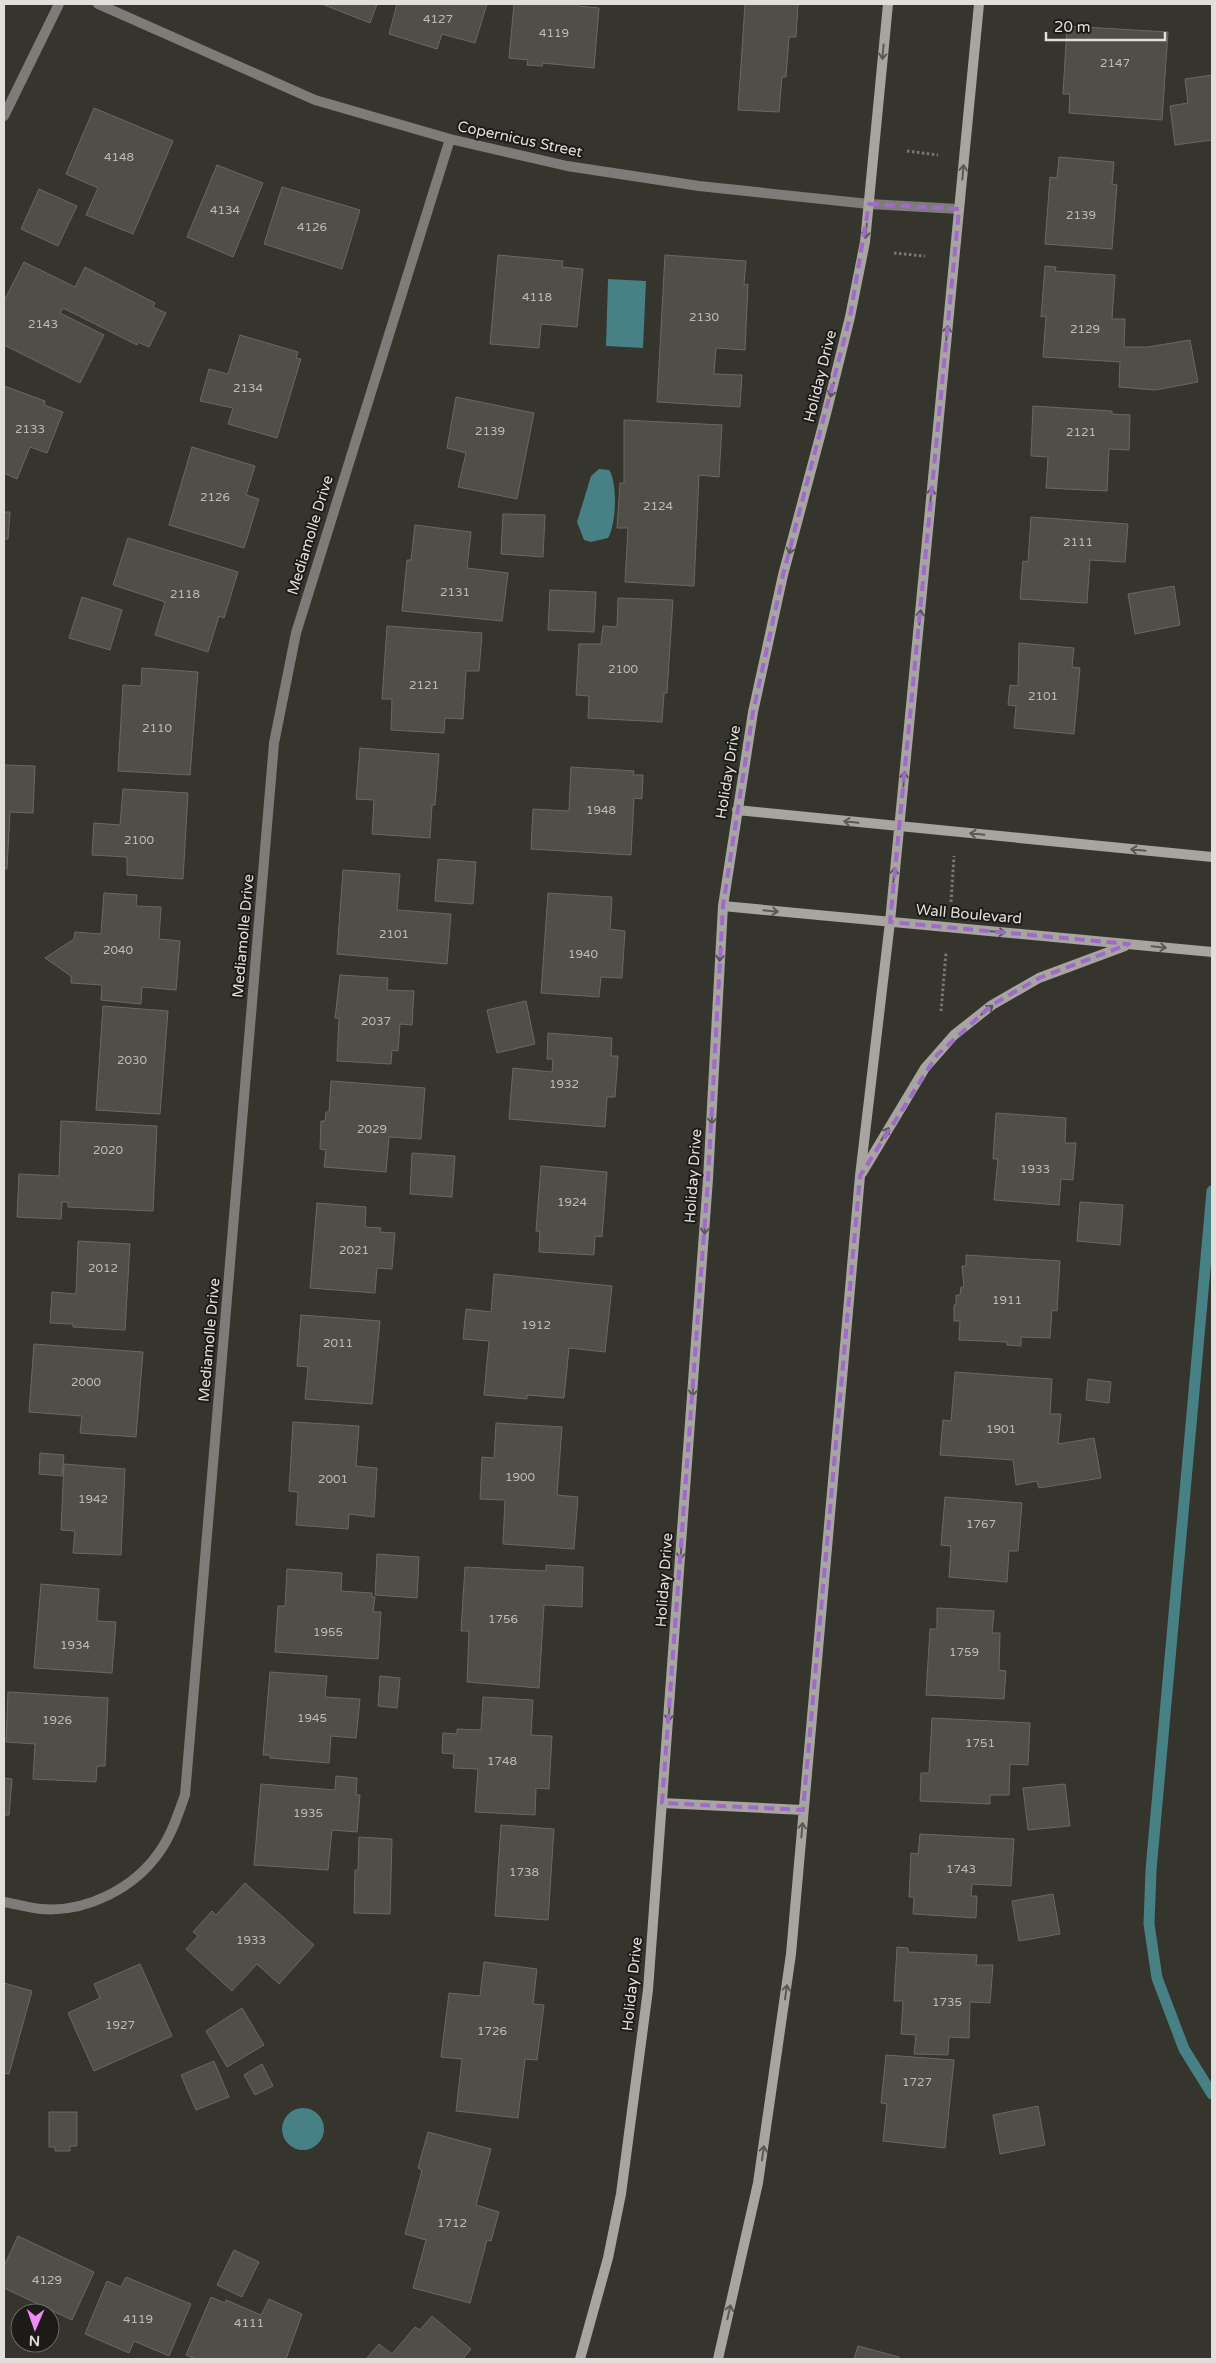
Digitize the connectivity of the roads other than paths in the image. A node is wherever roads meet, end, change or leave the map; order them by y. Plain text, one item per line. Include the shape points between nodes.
1 (59, 4) edge
2 (98, 4) edge
3 (888, 4) edge
4 (979, 4) edge
5 (4, 116) edge
6 (450, 139) junction
7 (869, 204) junction
8 (959, 209) junction
9 (737, 810) junction
10 (900, 827) junction
11 (1212, 857) edge
12 (722, 906) junction
13 (890, 922) junction
14 (1129, 944) junction
15 (1212, 952) edge
16 (860, 1176) junction
17 (662, 1803) junction
18 (804, 1810) junction
19 (4, 1902) edge
20 (580, 2359) edge
21 (718, 2359) edge

1 - 5 street
2 - 6 street, Copernicus Street via 315,100
3 -> 7 street, Holiday Drive
8 -> 4 street
6 - 7 street, Copernicus Street via 567,166 699,186
6 - 19 street, Mediamolle Drive via 296,632 274,742 185,1795 160,1852 141,1872 97,1902 43,1909
7 - 8 street, Copernicus Street
7 -> 9 street, Holiday Drive via 850,317 783,575 753,712
10 -> 8 street
10 -> 9 street
9 - 12 street, Holiday Drive
11 -> 10 street
13 -> 10 street
12 -> 13 street, Wall Boulevard
12 -> 17 street, Holiday Drive via 708,1189
13 -> 14 street, Wall Boulevard
13 - 16 street
14 -> 15 street, Wall Boulevard
16 -> 14 street via 925,1068 954,1035 992,1005 1039,978
16 - 18 street
17 - 18 street
17 - 20 street, Holiday Drive via 648,1990 621,2194 608,2258
21 -> 18 street via 758,2183 791,1954

